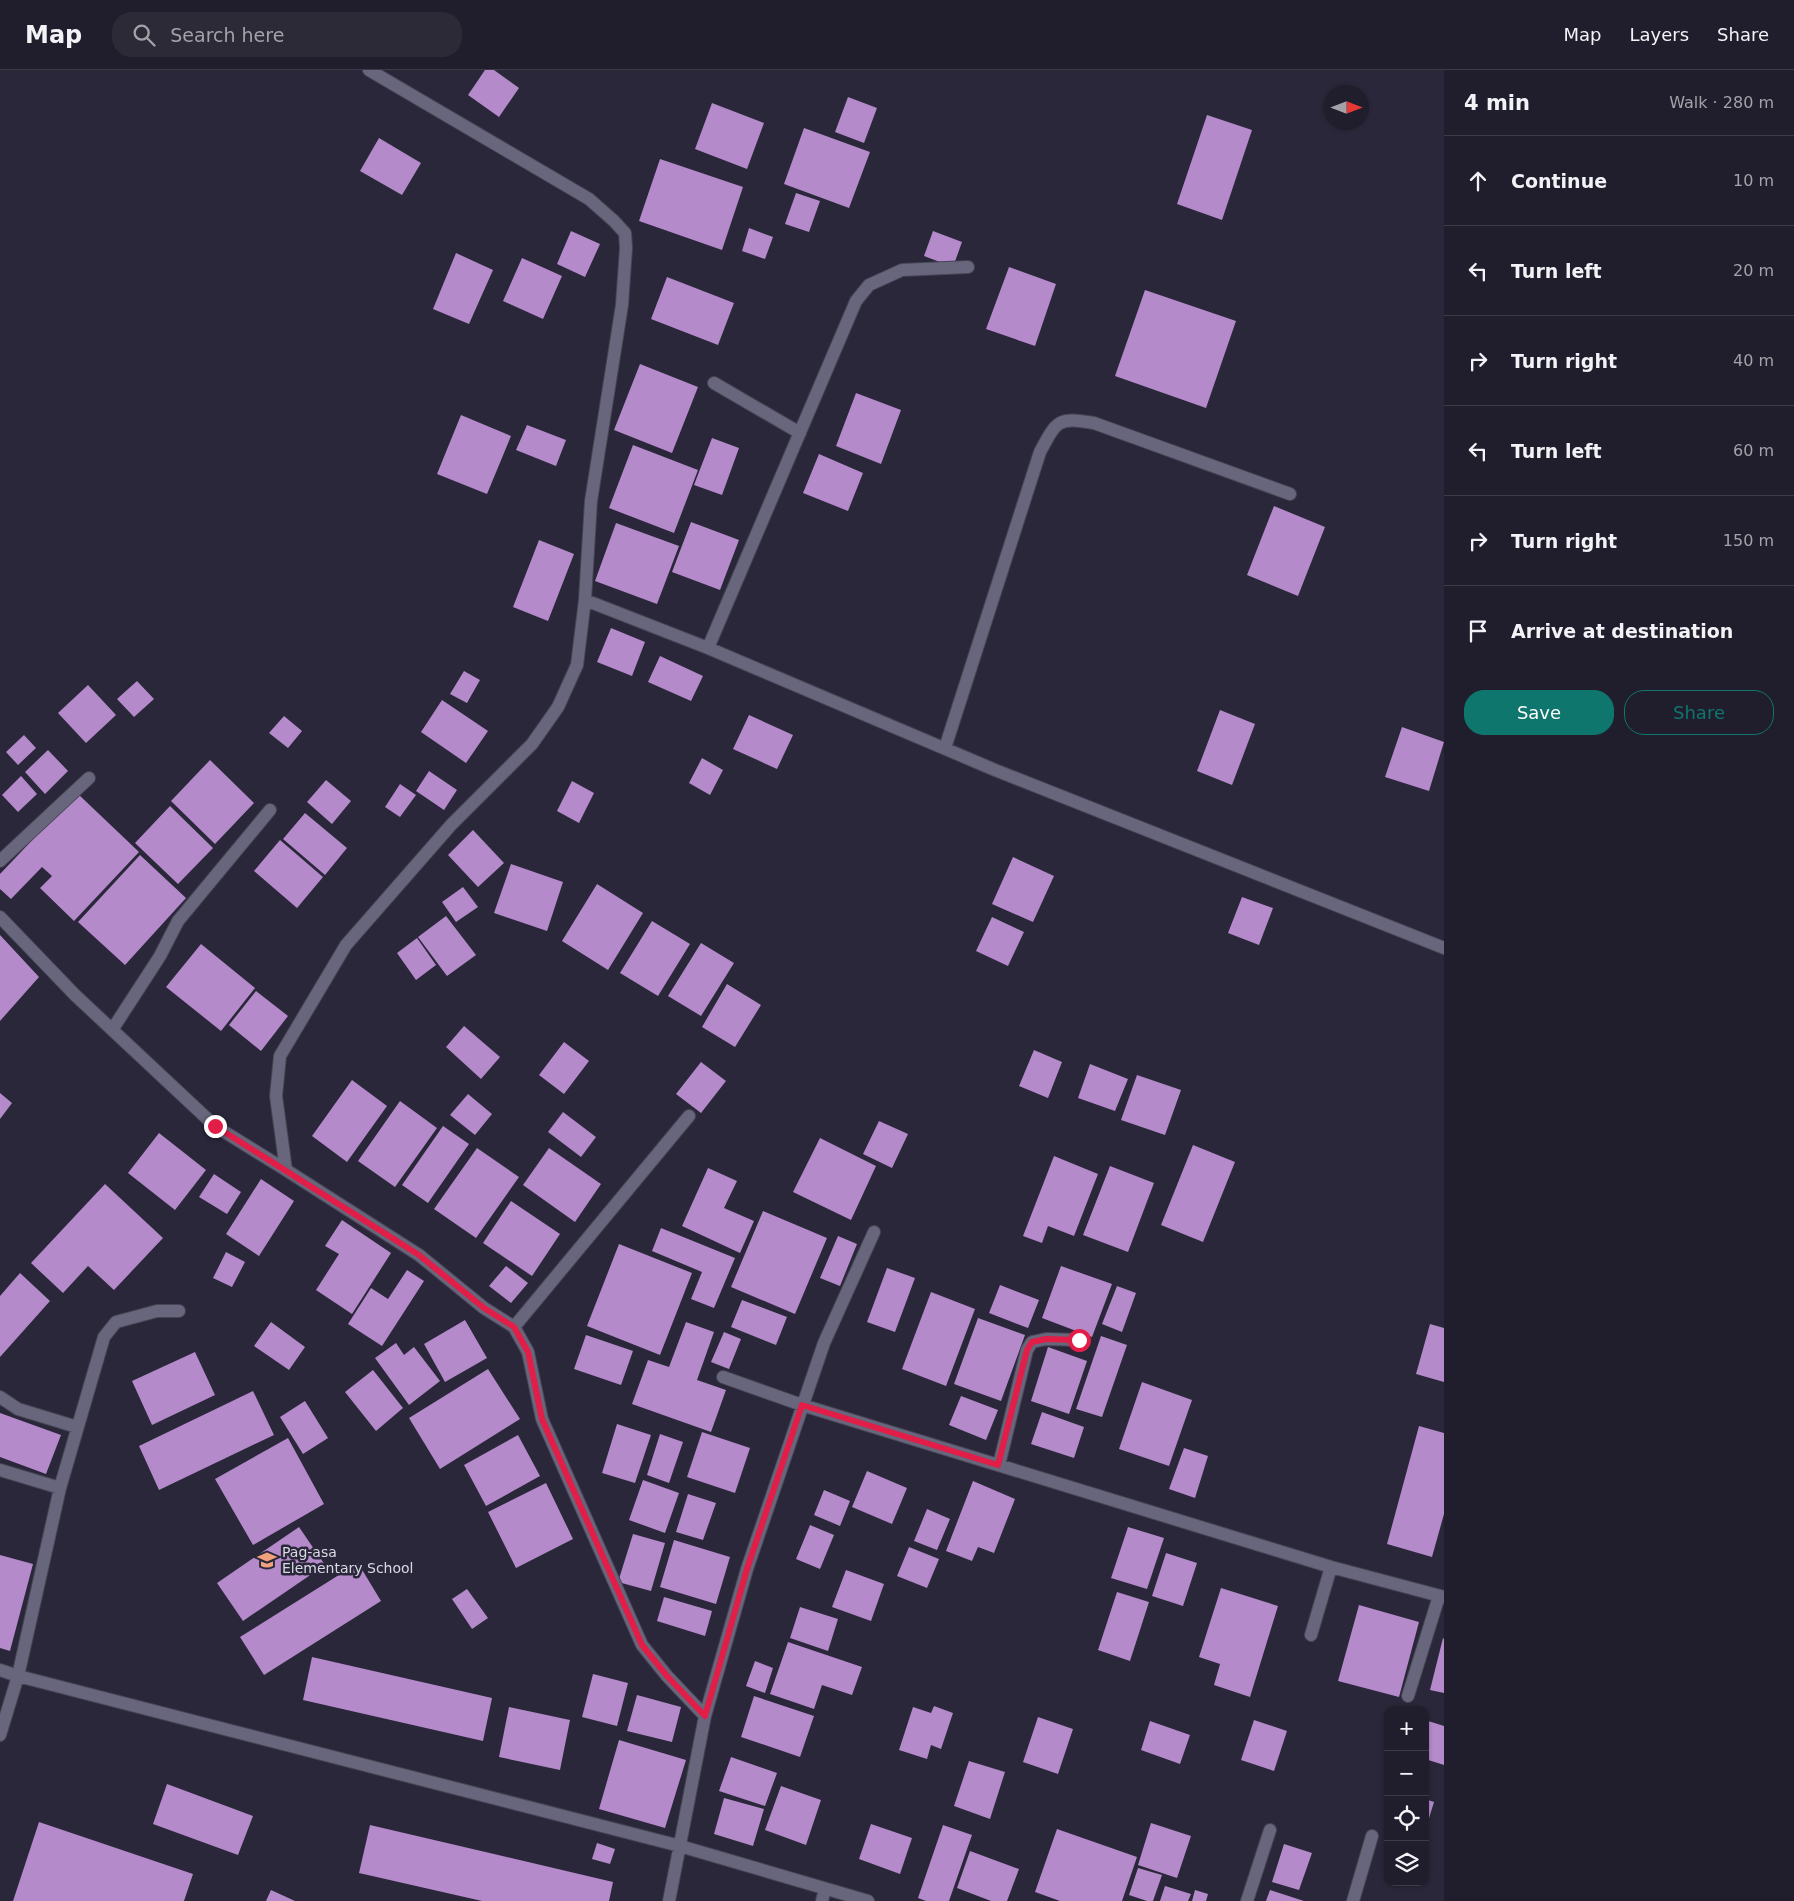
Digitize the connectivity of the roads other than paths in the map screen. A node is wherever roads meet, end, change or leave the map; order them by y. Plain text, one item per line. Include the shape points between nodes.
1 (369, 70) edge
2 (968, 267) dead end
3 (714, 382) dead end
4 (800, 433) junction
5 (1290, 494) dead end
6 (585, 600) junction
7 (708, 648) junction
8 (945, 748) junction
9 (89, 778) dead end
10 (270, 810) dead end
11 (0, 861) edge
12 (0, 917) edge
13 (1444, 948) edge
14 (112, 1030) junction
15 (689, 1116) dead end
16 (286, 1170) junction
17 (874, 1232) dead end
18 (179, 1311) dead end
19 (514, 1327) junction
20 (1079, 1340) dead end
21 (723, 1377) dead end
22 (0, 1397) edge
23 (802, 1405) junction
24 (77, 1427) junction
25 (998, 1465) junction
26 (0, 1470) edge
27 (60, 1488) junction
28 (1331, 1567) junction
29 (1441, 1596) edge
30 (1311, 1635) dead end
31 (0, 1670) edge
32 (18, 1676) junction
33 (1408, 1696) dead end
34 (705, 1716) junction
35 (0, 1735) edge
36 (1270, 1830) dead end
37 (1372, 1836) dead end
38 (680, 1846) junction
39 (823, 1895) edge
40 (669, 1901) edge
41 (868, 1901) edge
42 (1247, 1901) edge
43 (1353, 1901) edge

1 - 6 street via 589,199 625,233 622,305 591,501
2 - 4 street via 902,270 869,285 856,301
3 - 4 street
4 - 7 street
5 - 8 street via 1094,423 1070,419 1054,427 1040,452
6 - 7 street
6 - 16 street via 577,665 558,707 532,744 451,825 346,945 280,1056 276,1096
7 - 8 street
8 - 13 street
9 - 11 street
10 - 14 street via 178,921 160,956
12 - 14 street
14 - 16 street via 215,1126
15 - 19 street
16 - 19 street via 419,1255 484,1308
17 - 23 street via 824,1344
18 - 24 street via 157,1311 116,1322 104,1337
19 - 34 street via 528,1352 542,1419 642,1645
20 - 25 street via 1032,1342 1027,1350
21 - 23 street
22 - 24 street via 18,1409
23 - 25 street
23 - 34 street via 747,1569
24 - 27 street
25 - 28 street
26 - 27 street
27 - 32 street
28 - 29 street
28 - 30 street
29 - 33 street
31 - 32 street
32 - 35 street
32 - 38 street
34 - 38 street
36 - 42 street
37 - 43 street
38 - 39 street
38 - 40 street
39 - 41 street

